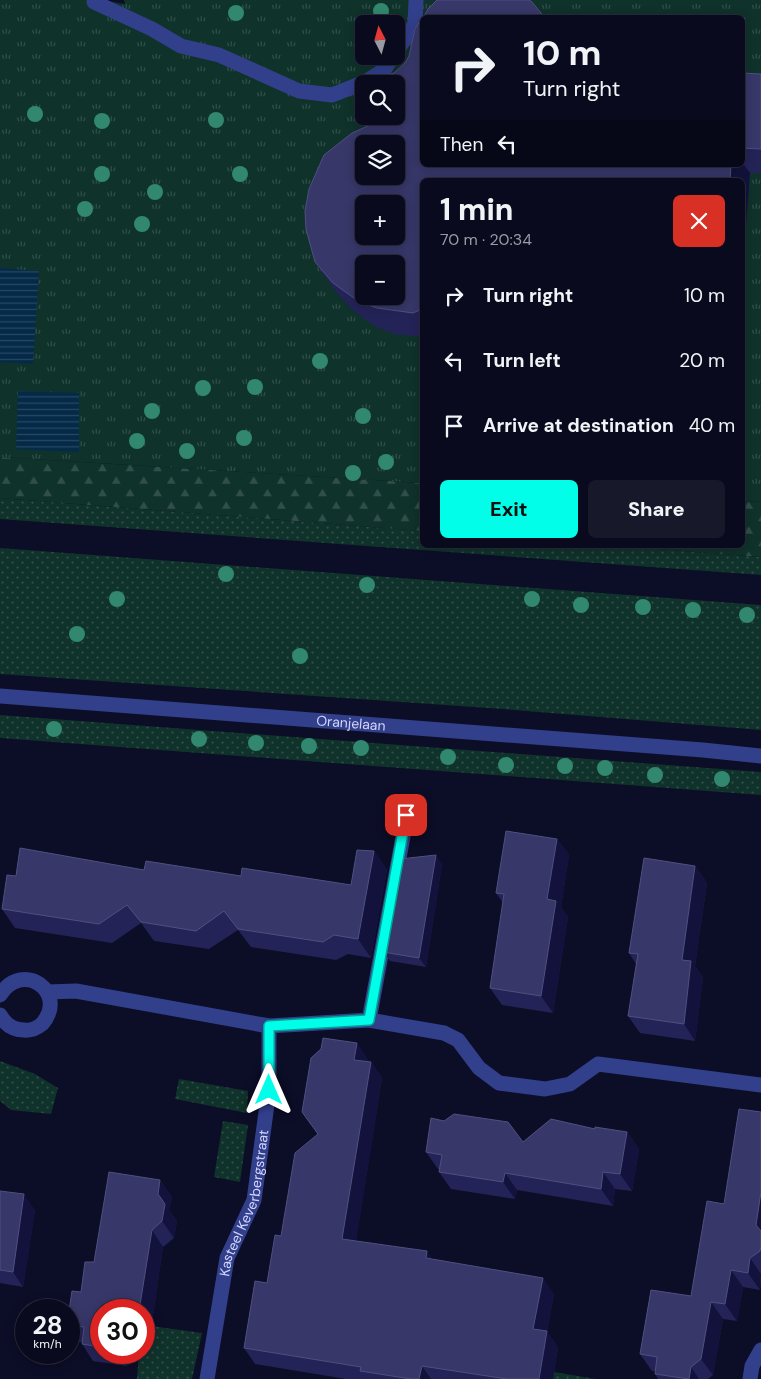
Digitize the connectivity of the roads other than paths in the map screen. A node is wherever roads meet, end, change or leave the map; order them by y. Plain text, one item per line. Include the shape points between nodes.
1 (416, 0) edge
2 (94, 2) dead end
3 (405, 39) edge
4 (387, 65) edge
5 (0, 696) edge
6 (703, 750) junction
7 (761, 752) edge
8 (761, 756) edge
9 (406, 815) dead end
10 (47, 992) junction
11 (0, 995) edge
12 (0, 1016) edge
13 (369, 1020) junction
14 (269, 1026) junction
15 (761, 1085) edge
16 (761, 1350) edge
17 (207, 1379) edge
18 (750, 1379) edge

1 - 3 street via 415,24
2 - 4 street via 181,46 219,55 299,91 332,95 365,82
5 - 6 street, Oranjelaan
6 - 7 street, Oranjelaan
6 - 8 street, Oranjelaan
9 - 13 street
10 - 11 street via 42,985 23,979 13,981
10 - 12 street via 50,1009 39,1026 29,1031 17,1030
10 - 14 street via 76,991
13 - 14 street
13 - 15 street via 444,1033 458,1040 479,1068 499,1083 545,1089 570,1084 598,1064
14 - 17 street, Kasteel Keverbergstraat via 269,1090 254,1200 227,1258
16 - 18 street via 752,1366

